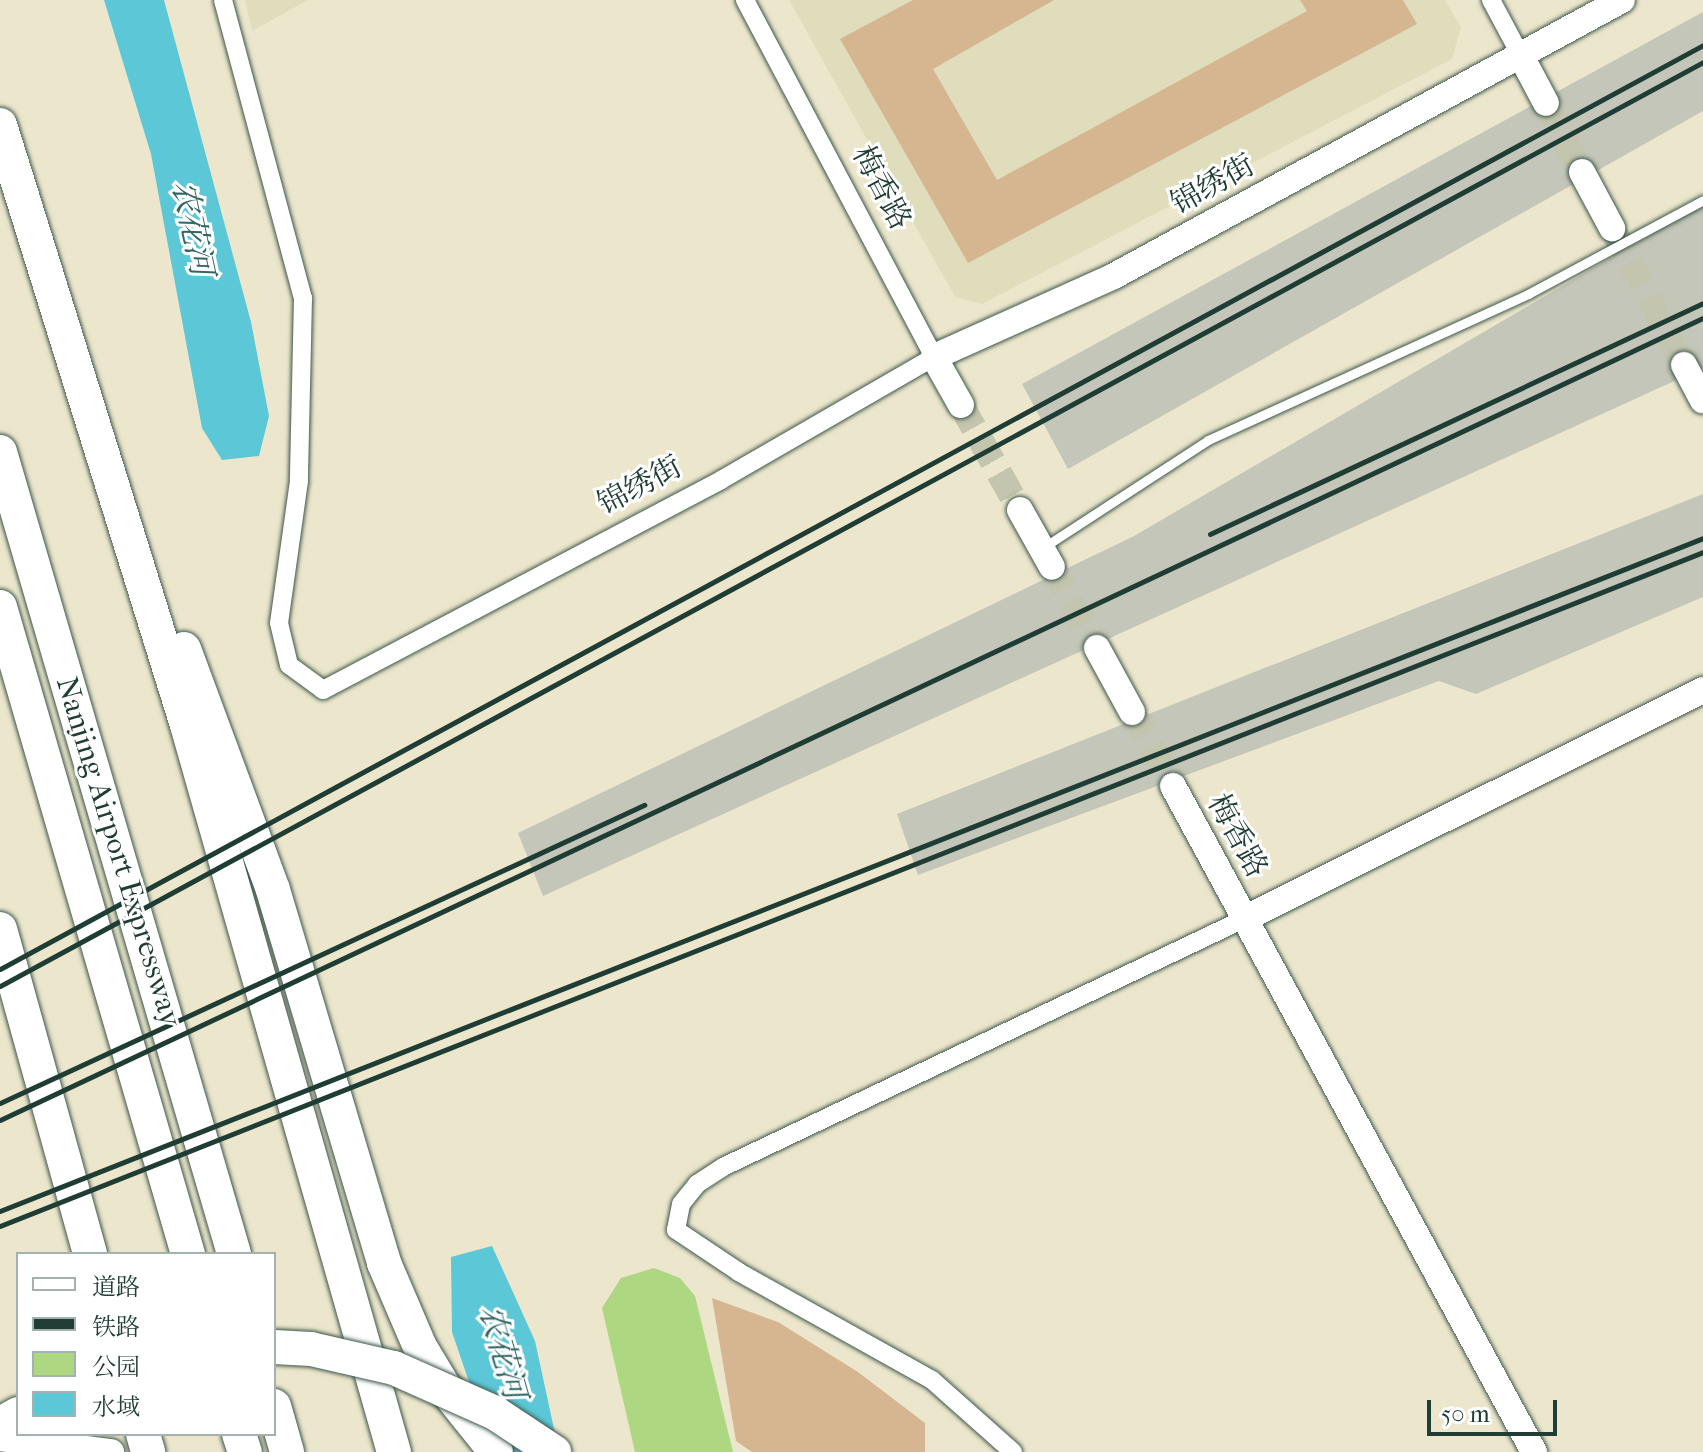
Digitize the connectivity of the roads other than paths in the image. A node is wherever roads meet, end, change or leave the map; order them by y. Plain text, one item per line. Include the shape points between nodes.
1 (223, 0) edge
2 (745, 0) edge
3 (1491, 0) edge
4 (1622, 0) edge
5 (1521, 56) junction
6 (1546, 103) tunnel mouth
7 (0, 125) edge
8 (1582, 172) tunnel mouth
9 (1703, 200) edge
10 (1612, 228) tunnel mouth
11 (934, 357) junction
12 (1684, 365) tunnel mouth
13 (1703, 400) edge
14 (961, 405) tunnel mouth
15 (101, 448) junction
16 (0, 452) edge
17 (1020, 510) tunnel mouth
18 (1046, 558) joint
19 (0, 607) edge
20 (1097, 648) tunnel mouth
21 (1703, 690) edge
22 (1132, 712) tunnel mouth
23 (1173, 786) tunnel mouth
24 (1246, 918) junction
25 (0, 929) edge
26 (89, 1252) edge
27 (187, 1252) edge
28 (233, 1252) edge
29 (276, 1347) edge
30 (276, 1414) edge
31 (0, 1438) edge
32 (394, 1450) edge
33 (111, 1452) edge
34 (287, 1452) edge
35 (496, 1452) edge
36 (554, 1452) edge
37 (1013, 1452) edge
38 (1534, 1452) edge

1 - 11 street, 锦绣街 via 303,298 299,481 279,623 289,665 323,690 721,480
2 - 11 street, 梅香路
3 - 5 street
4 - 5 street, 锦绣街
5 - 6 street
5 - 11 street, 锦绣街 via 1114,276
7 - 15 highway
8 - 10 street
9 - 18 lane via 1528,294 1208,440
11 - 14 street, 梅香路
12 - 13 street
15 - 32 highway via 187,725
15 - 35 highway via 227,756 273,890 384,1263 444,1387
16 - 28 highway, Nanjing Airport Expressway
17 - 18 street
19 - 27 highway, Nanjing Airport Expressway
20 - 22 street
21 - 24 street
23 - 24 street, 梅香路
24 - 37 street via 723,1167 697,1184 681,1204 676,1230 739,1272 932,1380
24 - 38 street, 梅香路
25 - 26 highway
29 - 36 highway, bridge via 311,1349 394,1368 495,1413
30 - 34 highway
31 - 33 street

